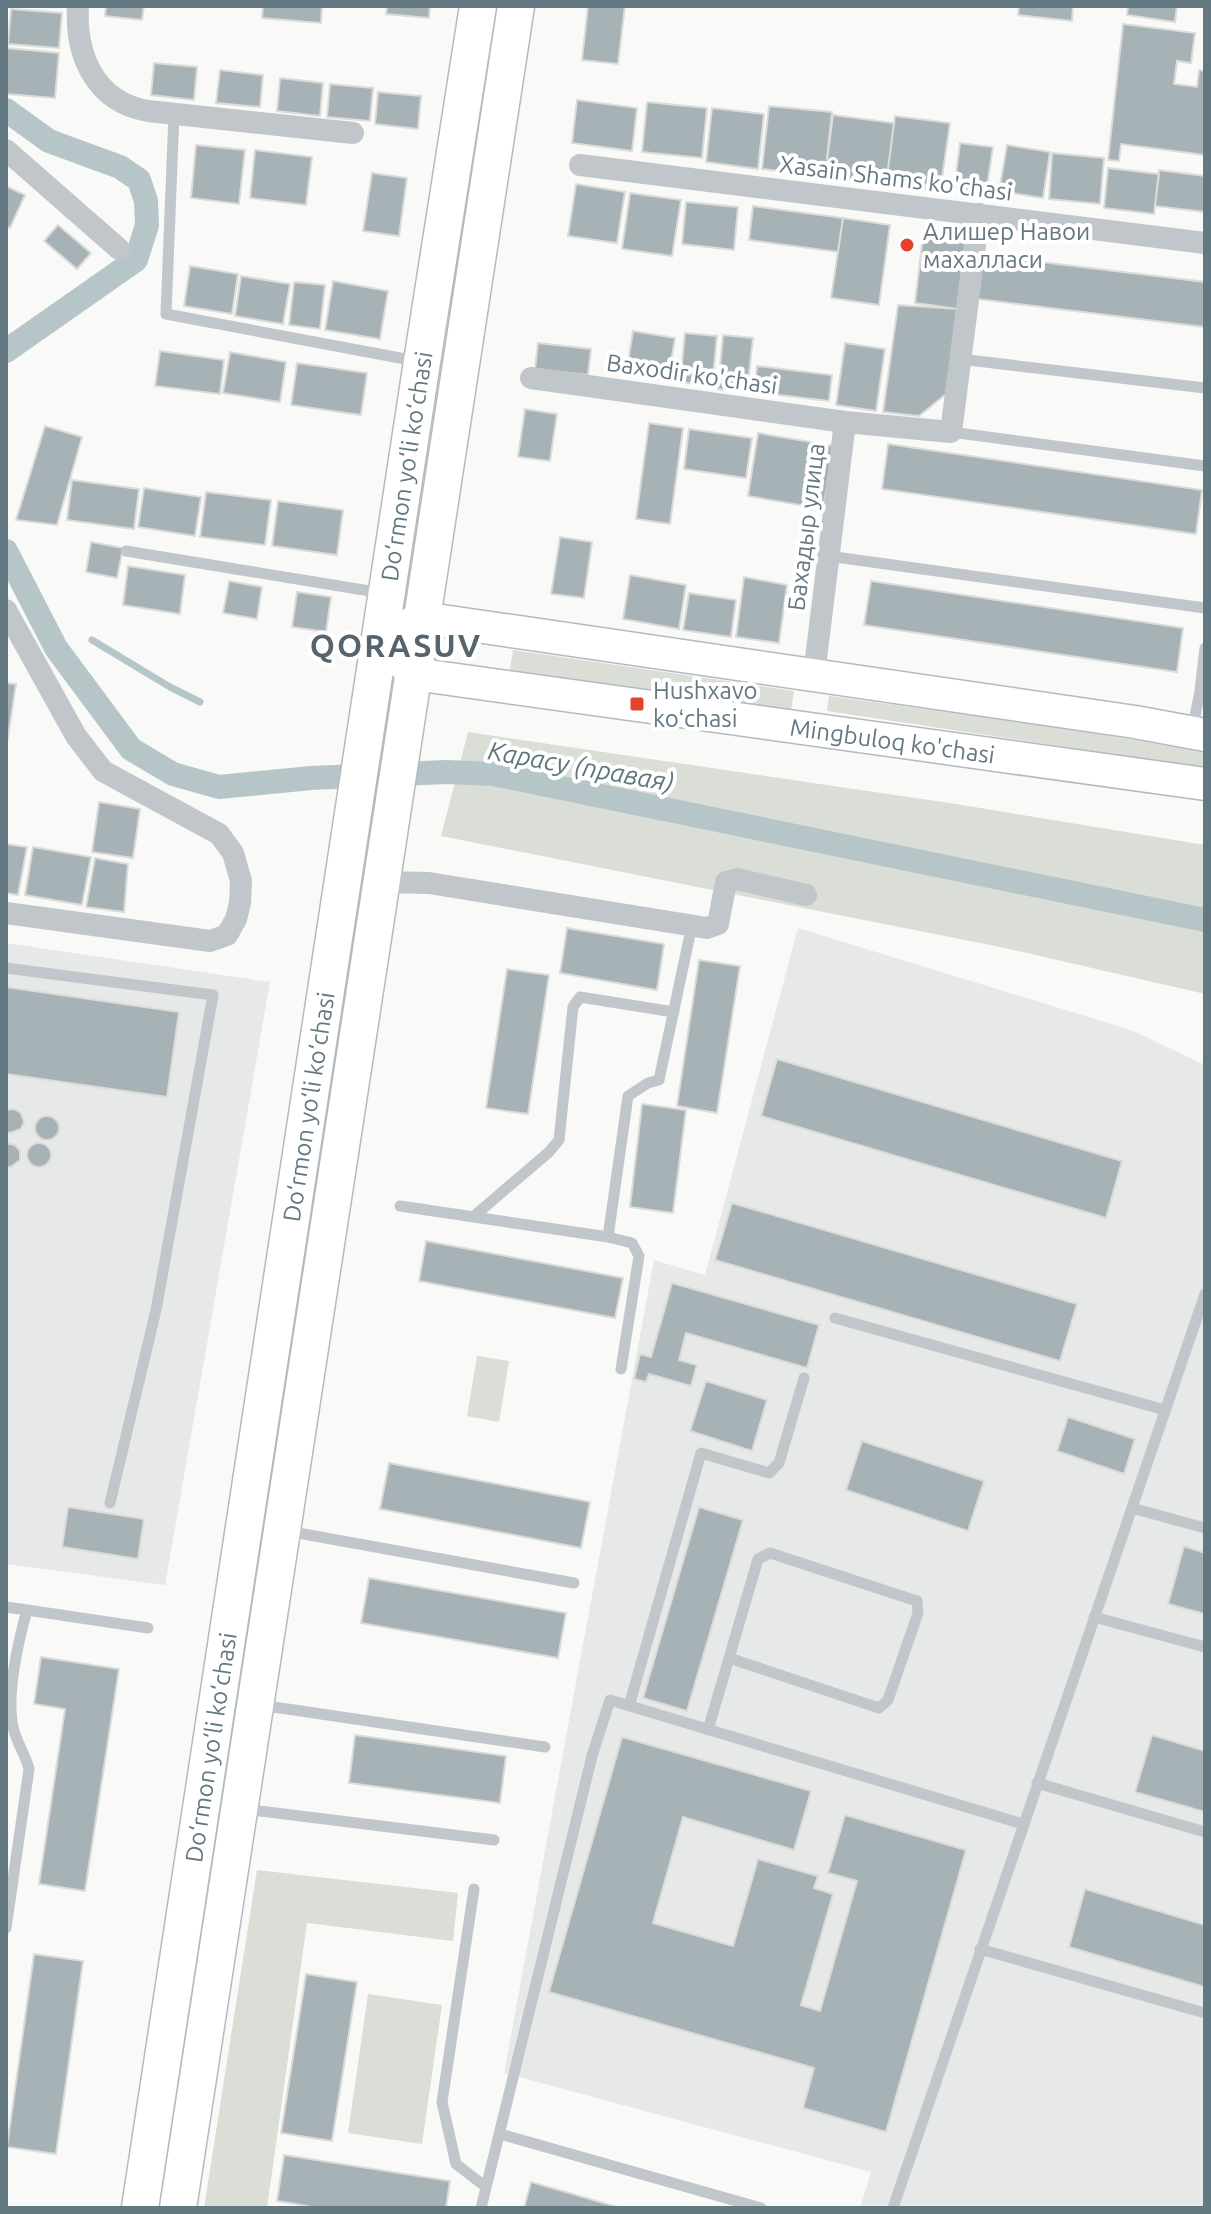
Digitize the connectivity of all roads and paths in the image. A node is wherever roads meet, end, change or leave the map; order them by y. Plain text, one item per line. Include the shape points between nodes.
1 (78, 6) edge
2 (478, 6) edge
3 (516, 6) edge
4 (174, 114) junction
5 (353, 133) dead end
6 (6, 150) edge
7 (580, 165) dead end
8 (979, 214) junction
9 (1205, 243) edge
10 (119, 249) dead end
11 (968, 360) dead end
12 (422, 362) junction
13 (531, 378) dead end
14 (1205, 388) edge
15 (845, 422) junction
16 (951, 432) junction
17 (1205, 466) edge
18 (126, 551) dead end
19 (828, 556) junction
20 (386, 594) junction
21 (1205, 608) edge
22 (6, 610) edge
23 (422, 618) junction
24 (379, 640) junction
25 (1205, 648) edge
26 (414, 674) junction
27 (814, 675) junction
28 (806, 728) junction
29 (1198, 734) edge
30 (1205, 784) edge
31 (382, 882) junction
32 (806, 895) dead end
33 (6, 913) edge
34 (692, 925) junction
35 (6, 968) edge
36 (674, 1012) junction
37 (400, 1206) dead end
38 (473, 1217) junction
39 (608, 1237) junction
40 (1205, 1294) edge
41 (835, 1318) dead end
42 (621, 1369) dead end
43 (804, 1378) dead end
44 (1165, 1410) junction
45 (110, 1503) dead end
46 (1132, 1508) junction
47 (1205, 1528) edge
48 (282, 1530) junction
49 (574, 1583) dead end
50 (6, 1607) edge
51 (27, 1610) junction
52 (1094, 1617) junction
53 (148, 1628) dead end
54 (1205, 1647) edge
55 (729, 1658) junction
56 (255, 1704) junction
57 (629, 1706) junction
58 (708, 1730) junction
59 (10, 1734) edge
60 (545, 1747) dead end
61 (1037, 1783) junction
62 (239, 1808) junction
63 (1023, 1824) junction
64 (1205, 1832) edge
65 (494, 1840) dead end
66 (474, 1889) dead end
67 (6, 1928) edge
68 (980, 1949) junction
69 (1205, 2013) edge
70 (500, 2134) junction
71 (486, 2187) junction
72 (140, 2208) edge
73 (178, 2208) edge
74 (481, 2208) edge
75 (761, 2208) edge
76 (893, 2208) edge

1 - 4 street via 82,53 103,88 124,105
2 - 12 main road, Do‘rmon yo‘li ko‘chasi
3 - 23 main road, Do‘rmon yo‘li ko‘chasi
4 - 5 street
4 - 12 lane via 166,314
6 - 10 street
7 - 8 street, Xasain Shams ko'chasi
8 - 9 street, Xasain Shams ko'chasi
8 - 16 street
11 - 14 lane
12 - 20 main road, Do‘rmon yo‘li ko‘chasi
13 - 15 street, Baxodir ko'chasi
15 - 16 street, Бахадыр улица
15 - 19 street, Бахадыр улица
16 - 17 lane
18 - 20 lane
19 - 21 lane
19 - 27 street, Бахадыр улица
20 - 24 main road, Do‘rmon yo‘li ko‘chasi
22 - 33 street via 76,736 103,771 219,834 233,853 241,881 236,919 227,935 210,941
23 - 24 main road
23 - 26 main road, Do‘rmon yo‘li ko‘chasi
23 - 27 main road
24 - 26 main road
24 - 72 main road, Do‘rmon yo‘li ko‘chasi
25 - 29 lane
26 - 28 main road, Mingbuloq ko'chasi
26 - 31 main road, Do‘rmon yo‘li ko‘chasi
27 - 28 main road
27 - 29 main road
28 - 30 main road, Mingbuloq ko'chasi
31 - 34 street via 429,883
31 - 48 main road, Do‘rmon yo‘li ko‘chasi
32 - 34 street via 737,879 726,882 718,924
34 - 36 lane
35 - 45 lane via 213,995 156,1310
36 - 38 lane via 580,997 573,1007 559,1140
36 - 39 lane via 659,1080 628,1096
37 - 38 lane
38 - 39 lane
39 - 42 lane via 632,1243 639,1256
40 - 44 lane
41 - 44 lane
43 - 57 lane via 779,1463 769,1473 701,1453
44 - 46 lane
46 - 47 lane
46 - 52 lane
48 - 49 lane
48 - 56 main road, Do‘rmon yo‘li ko‘chasi
50 - 51 lane
51 - 53 lane
51 - 59 lane via 15,1656
52 - 54 lane
52 - 61 lane
55 - 55 lane via 758,1559 770,1553 917,1601 918,1613 888,1700 879,1708
55 - 58 lane
56 - 60 lane
56 - 62 main road, Do‘rmon yo‘li ko‘chasi
57 - 58 lane
57 - 70 lane via 610,1700 592,1756
58 - 63 lane
59 - 67 lane via 29,1769
61 - 63 lane
61 - 64 lane
62 - 65 lane
62 - 73 main road, Do‘rmon yo‘li ko‘chasi
63 - 68 lane
66 - 71 lane via 442,2102 456,2164
68 - 69 lane
68 - 76 lane
70 - 71 lane
70 - 75 lane
71 - 74 lane

